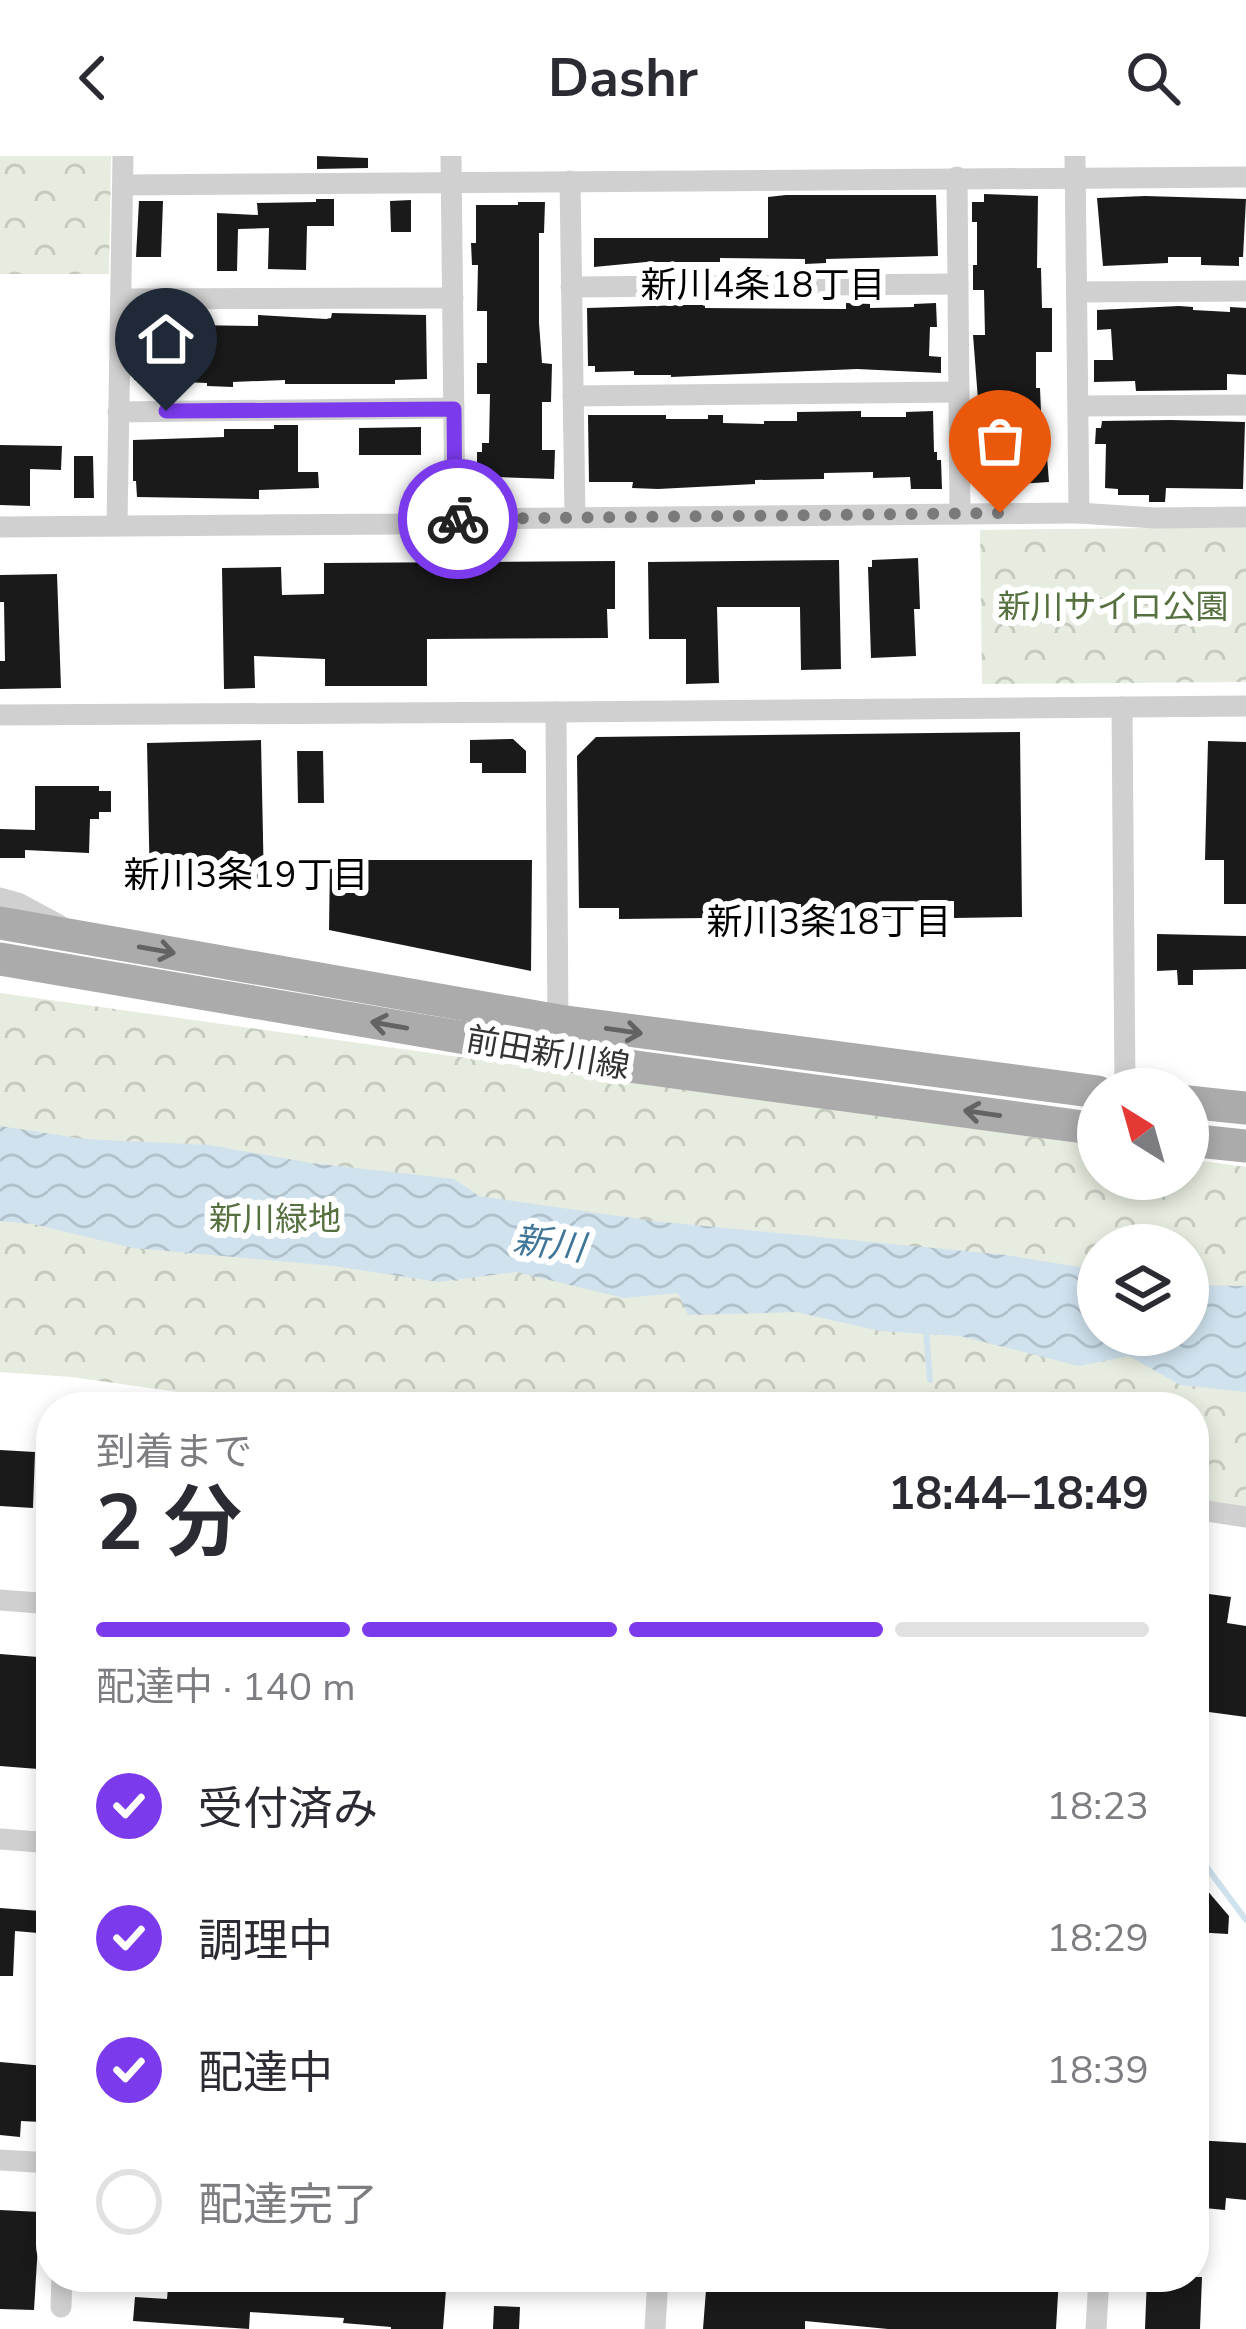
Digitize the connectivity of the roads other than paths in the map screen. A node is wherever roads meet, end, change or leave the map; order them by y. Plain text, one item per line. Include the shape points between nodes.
1 (123, 156) edge
2 (452, 156) edge
3 (1076, 168) edge
4 (957, 177) junction
5 (1246, 177) edge
6 (570, 181) junction
7 (123, 185) junction
8 (452, 185) junction
9 (958, 284) junction
10 (572, 287) junction
11 (1246, 291) edge
12 (1077, 292) junction
13 (453, 298) junction
14 (121, 299) junction
15 (959, 392) junction
16 (573, 396) junction
17 (1246, 405) edge
18 (1078, 406) junction
19 (454, 409) junction
20 (118, 412) junction
21 (1079, 512) junction
22 (960, 513) junction
23 (575, 517) junction
24 (1246, 517) edge
25 (455, 519) junction
26 (117, 525) junction
27 (0, 527) edge
28 (1246, 706) edge
29 (1122, 707) junction
30 (556, 712) junction
31 (0, 715) edge
32 (0, 898) edge
33 (0, 922) edge
34 (82, 937) junction
35 (0, 959) edge
36 (64, 970) junction
37 (0, 973) edge
38 (558, 1038) junction
39 (1125, 1068) edge
40 (1077, 1090) edge
41 (1209, 1104) edge
42 (1246, 1108) edge
43 (1077, 1126) edge
44 (1209, 1142) edge
45 (1246, 1146) edge
46 (1209, 1511) edge
47 (1246, 1516) edge
48 (0, 1600) edge
49 (36, 1603) edge
50 (0, 1839) edge
51 (36, 1842) edge
52 (0, 2160) edge
53 (36, 2163) edge
54 (62, 2292) edge
55 (657, 2292) edge
56 (1098, 2292) edge
57 (61, 2307) dead end
58 (655, 2329) edge
59 (1096, 2329) edge

1 - 7 street
2 - 8 street
3 - 4 street
3 - 5 street
3 - 12 street
4 - 6 street
4 - 9 street
6 - 8 street
6 - 10 street
7 - 8 street
7 - 14 street
8 - 13 street
9 - 10 street
9 - 15 street
10 - 16 street
11 - 12 street
12 - 18 street
13 - 14 street
13 - 19 street
14 - 20 street
15 - 16 street
15 - 22 street
16 - 23 street
17 - 18 street
18 - 21 street
19 - 20 street
19 - 25 street
20 - 26 street
21 - 22 street
21 - 24 street
22 - 23 street
23 - 25 street
25 - 26 street
26 - 27 street
28 - 29 street
29 - 30 street
29 - 39 street
30 - 31 street
30 - 38 street
32 - 34 street
33 - 34 main road, 前田新川線
34 -> 38 main road, 前田新川線
35 - 36 main road, 前田新川線
36 - 37 street
38 -> 36 main road, 前田新川線
38 -> 40 main road, 前田新川線
43 -> 38 main road, 前田新川線 via 636,1067
41 - 42 main road
44 - 45 main road
46 - 47 street
48 - 49 street
50 - 51 street
52 - 53 street
54 - 57 street
55 - 58 street
56 - 59 street

